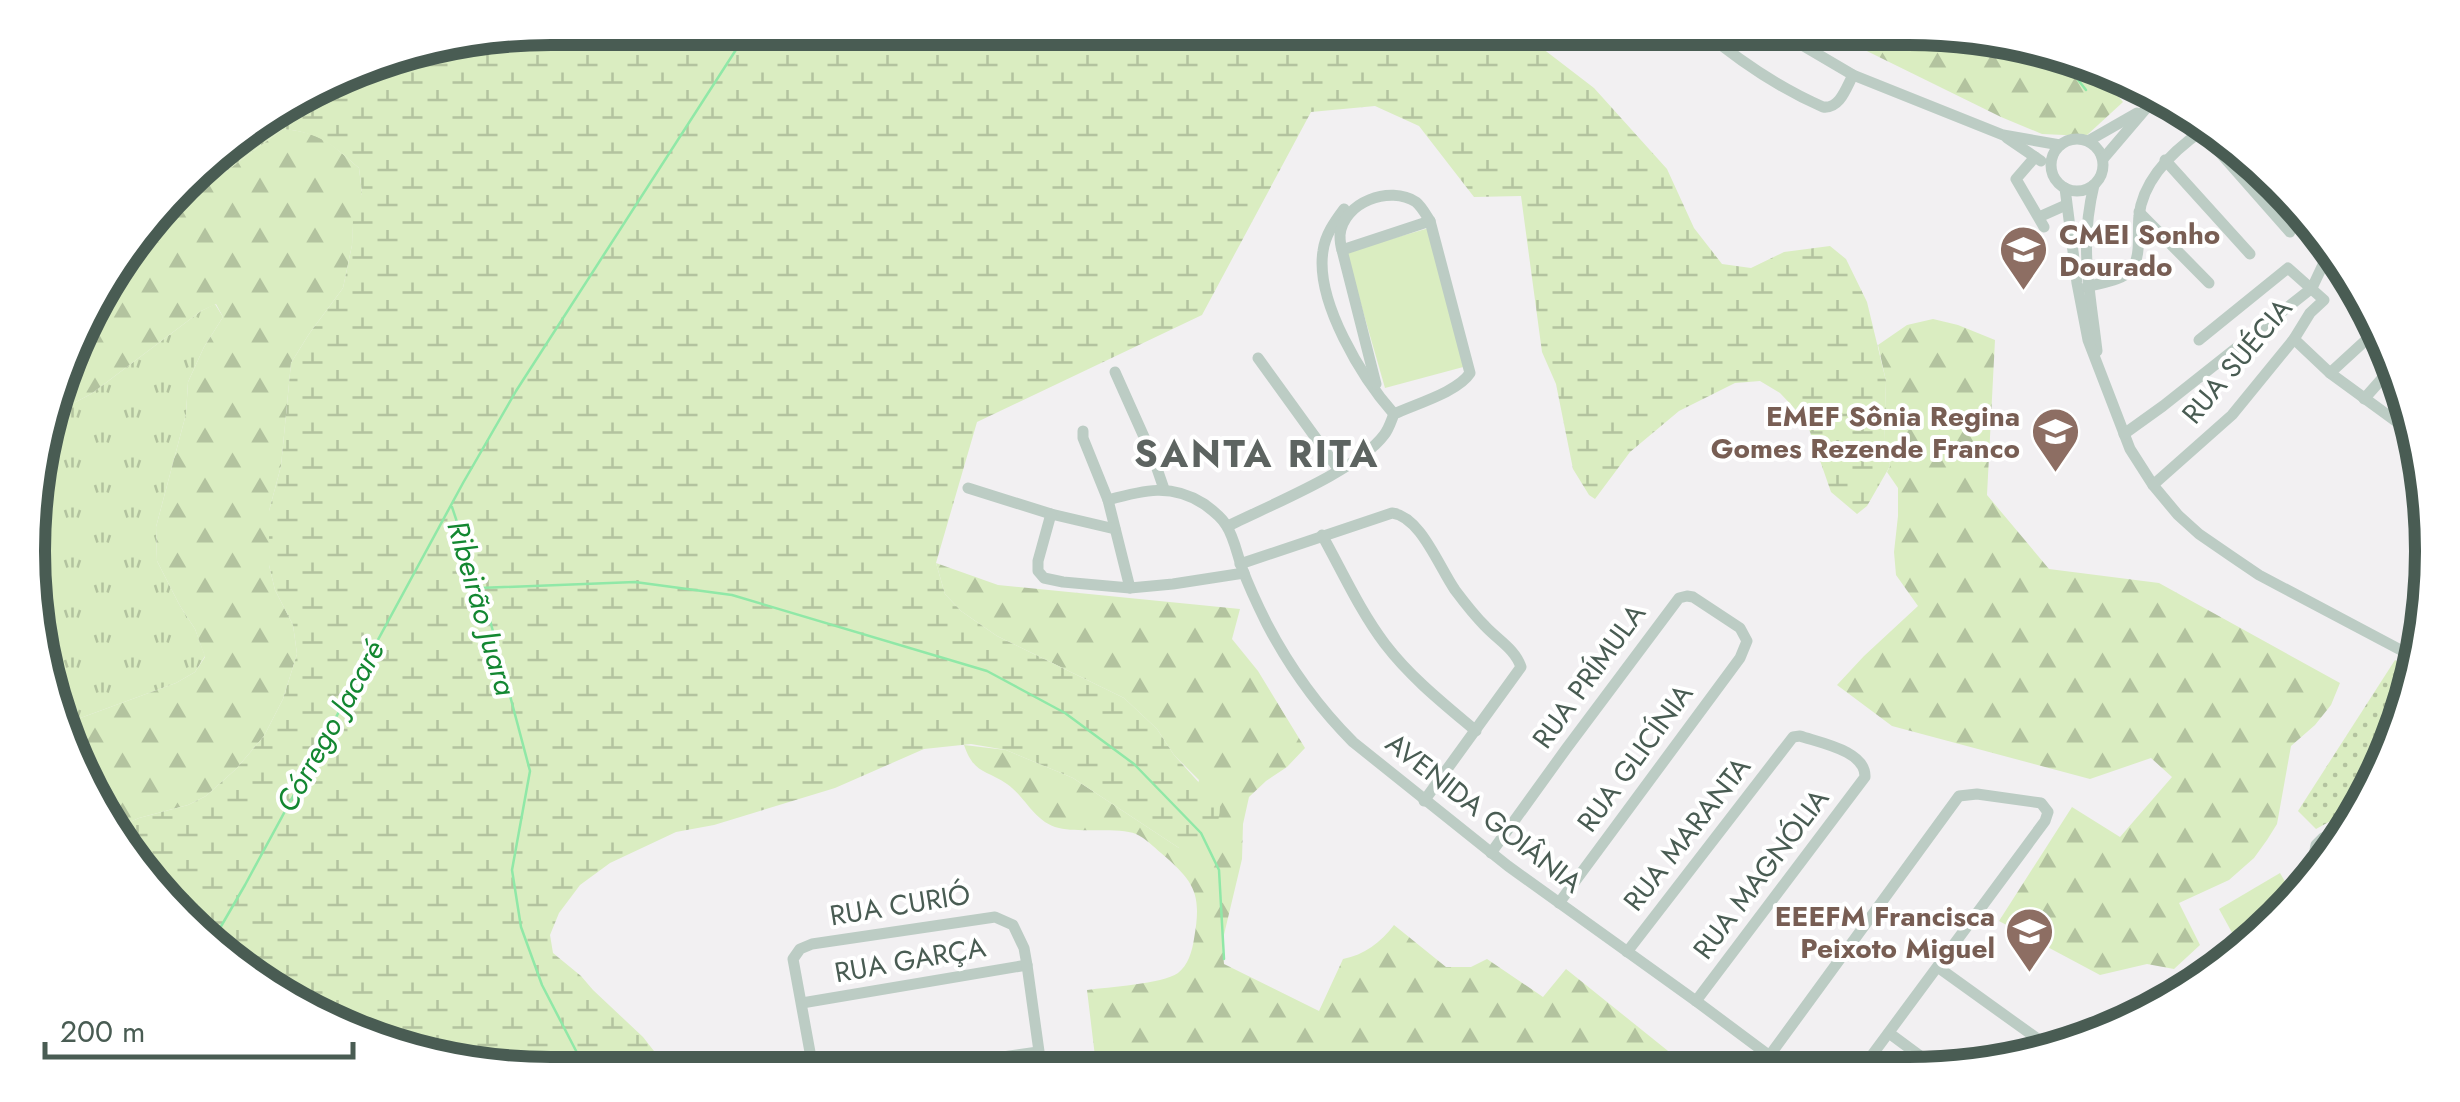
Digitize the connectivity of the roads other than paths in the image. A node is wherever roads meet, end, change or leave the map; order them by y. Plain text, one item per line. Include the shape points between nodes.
1 (1720, 45) edge
2 (1803, 45) edge
3 (1853, 74) junction
4 (2148, 105) edge
5 (2145, 108) junction
6 (2196, 135) edge
7 (2004, 136) junction
8 (2088, 141) junction
9 (2060, 145) junction
10 (2222, 154) edge
11 (2035, 157) junction
12 (2103, 159) junction
13 (2165, 160) junction
14 (2051, 167) junction
15 (2094, 185) junction
16 (2065, 188) junction
17 (1374, 196) junction
18 (2066, 205) junction
19 (2139, 212) junction
20 (1430, 221) junction
21 (2290, 232) dead end
22 (1342, 250) junction
23 (2250, 254) dead end
24 (2324, 262) edge
25 (2209, 283) dead end
26 (2088, 287) junction
27 (2312, 288) junction
28 (2368, 338) edge
29 (2294, 339) junction
30 (2198, 340) dead end
31 (1258, 358) dead end
32 (2098, 365) junction
33 (1115, 372) dead end
34 (2330, 373) junction
35 (2384, 377) edge
36 (1380, 397) junction
37 (2364, 399) junction
38 (1394, 414) junction
39 (2399, 423) edge
40 (1083, 431) dead end
41 (2124, 434) junction
42 (1339, 470) junction
43 (2153, 485) junction
44 (968, 488) dead end
45 (1164, 489) junction
46 (1108, 500) junction
47 (1051, 514) junction
48 (1228, 526) junction
49 (1115, 529) junction
50 (1322, 534) junction
51 (1242, 569) junction
52 (1130, 588) junction
53 (1747, 641) joint
54 (2405, 649) edge
55 (1476, 732) junction
56 (1866, 777) joint
57 (1424, 801) junction
58 (1491, 854) junction
59 (1560, 904) junction
60 (1627, 952) junction
61 (1027, 965) junction
62 (1939, 968) junction
63 (1696, 1000) junction
64 (802, 1004) junction
65 (1889, 1033) junction
66 (2039, 1040) edge
67 (1038, 1052) junction
68 (1770, 1056) joint
69 (811, 1057) edge
70 (1004, 1057) edge
71 (1039, 1057) edge
72 (1871, 1057) edge
73 (1921, 1057) edge

1 - 3 street via 1823,108 1835,106
2 - 3 street
3 - 7 street
4 - 5 street
5 - 8 street
5 - 12 street
6 - 13 street
7 - 9 street
7 - 11 street
8 - 9 street
8 - 12 street
9 - 14 street
10 - 21 street
11 - 14 street
11 - 18 street via 2016,179 2042,222
12 - 15 street
13 - 19 street
13 - 23 street
14 - 16 street
15 - 16 street
15 - 26 street via 2086,225
16 - 18 street
17 - 20 street via 1414,201
17 - 22 street via 1348,216
17 - 36 street via 1355,199 1339,216 1322,265 1343,337
18 - 32 street via 2082,318
19 - 25 street
19 - 26 street via 2132,269
20 - 22 street
20 - 38 street via 1470,373 1458,386
22 - 36 street
24 - 27 street
26 - 32 street
27 - 29 street, RUA SUÉCIA via 2324,300
27 - 30 street, RUA SUÉCIA via 2288,268
27 - 41 street
28 - 34 street
29 - 34 street
29 - 43 street, RUA SUÉCIA via 2232,415
31 - 42 street
32 - 41 street
33 - 45 street
34 - 37 street
35 - 37 street
36 - 38 street
37 - 39 street
38 - 42 street via 1383,437
40 - 46 street
41 - 43 street
42 - 48 street
43 - 54 street via 2198,534 2230,556
44 - 47 street
45 - 46 street
45 - 48 street via 1199,501
46 - 49 street
47 - 49 street
47 - 52 street via 1038,562 1044,578
48 - 51 street, AVENIDA GOIÂNIA
49 - 52 street
50 - 51 street
50 - 55 street via 1384,642
50 - 55 street via 1402,514 1458,595 1514,653 1521,667
51 - 52 street
51 - 57 street, AVENIDA GOIÂNIA via 1307,691 1352,742
53 - 58 street, RUA PRÍMULA via 1740,628 1694,597 1679,598
53 - 59 street, RUA GLICÍNIA
55 - 57 street
56 - 60 street, RUA MARANTA via 1856,757 1793,737
56 - 63 street, RUA MAGNÓLIA
57 - 58 street, AVENIDA GOIÂNIA
58 - 59 street, AVENIDA GOIÂNIA
59 - 60 street, AVENIDA GOIÂNIA
60 - 63 street, AVENIDA GOIÂNIA
61 - 64 street, RUA GARÇA
61 - 64 street, RUA CURIÓ via 1017,930 1004,919 812,944 793,959
61 - 67 street
62 - 65 street
62 - 66 street
62 - 68 street via 2048,816 2035,801 1968,793 1956,799
63 - 68 street, AVENIDA GOIÂNIA
64 - 69 street
65 - 72 street
65 - 73 street
67 - 70 street
67 - 71 street

